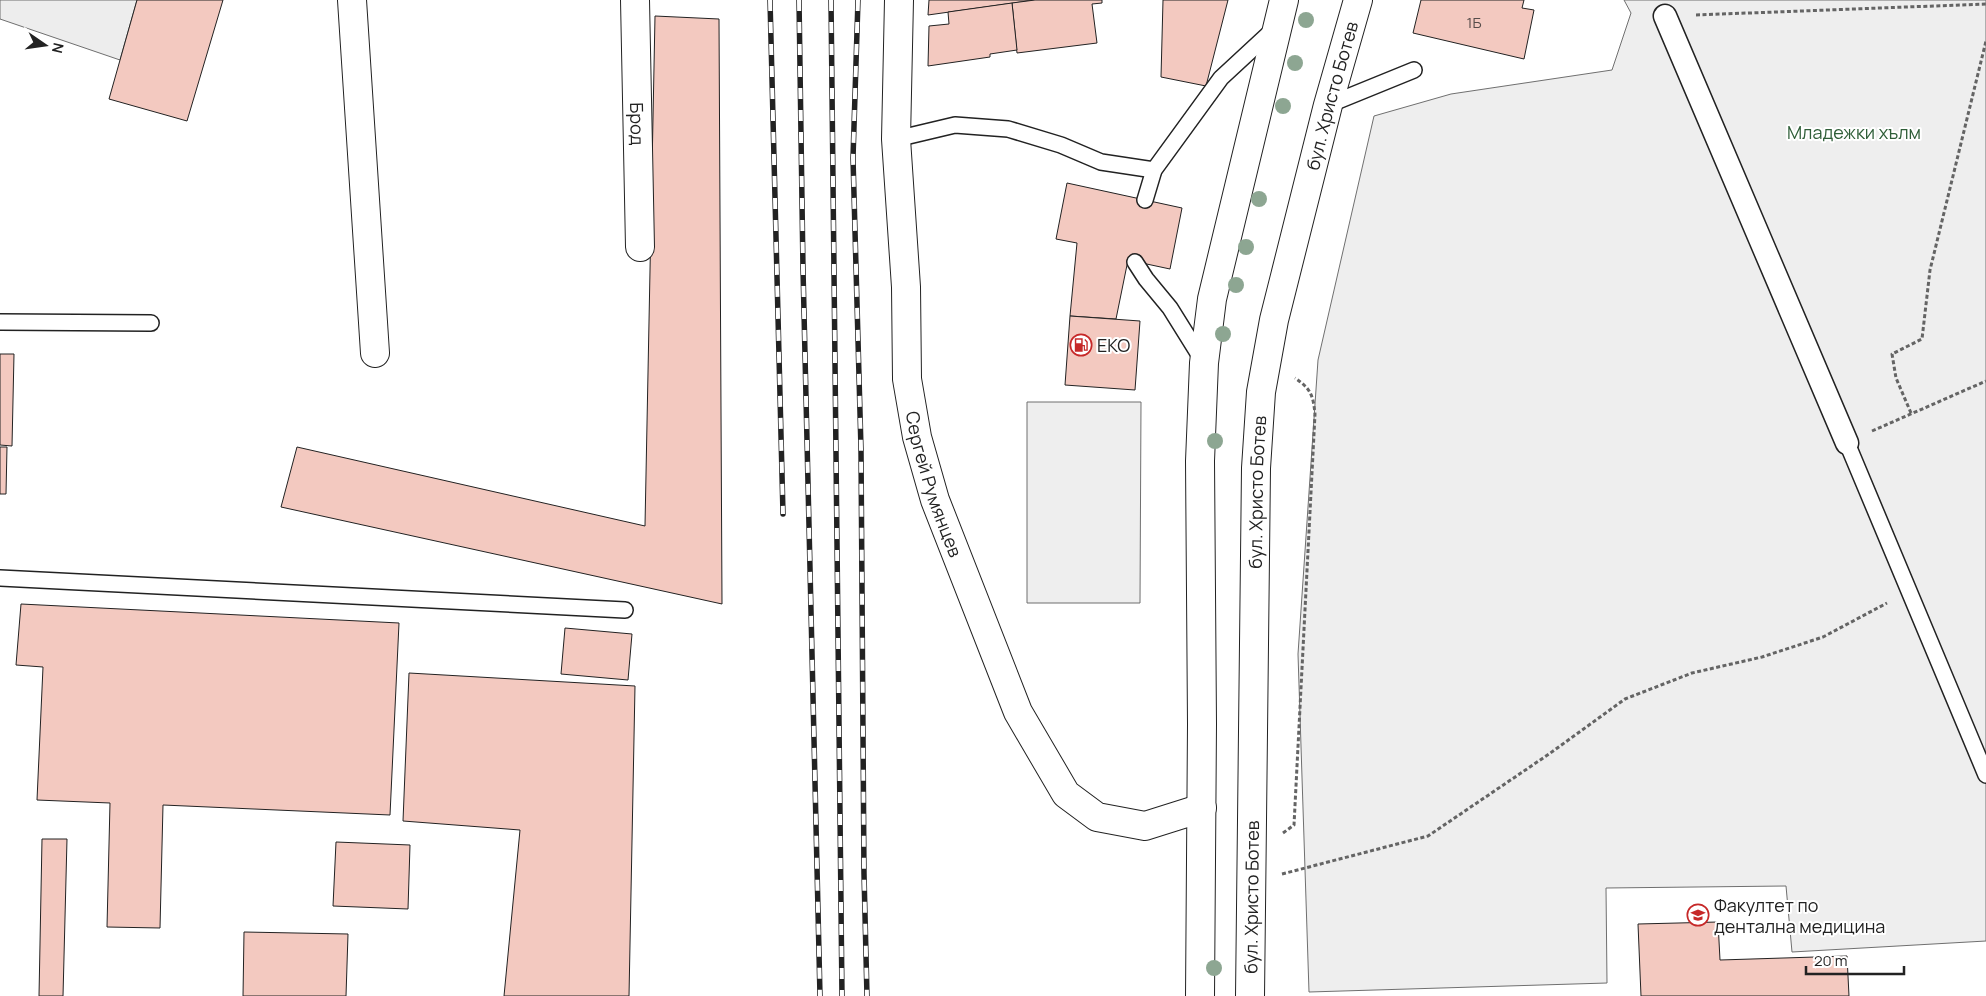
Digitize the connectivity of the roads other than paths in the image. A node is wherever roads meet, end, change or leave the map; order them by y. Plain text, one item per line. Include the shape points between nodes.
1 (352, 0) edge
2 (635, 0) edge
3 (899, 0) edge
4 (1358, 0) edge
5 (1281, 12) edge
6 (1665, 16) road end
7 (1414, 70) dead end
8 (1328, 105) junction
9 (896, 139) junction
10 (1154, 170) junction
11 (1145, 200) dead end
12 (640, 247) dead end
13 (1135, 262) dead end
14 (0, 322) edge
15 (151, 322) dead end
16 (375, 353) dead end
17 (1204, 363) junction
18 (1847, 443) joint
19 (0, 578) edge
20 (625, 610) dead end
21 (1986, 775) edge
22 (1202, 808) junction
23 (1200, 996) edge
24 (1250, 996) edge

1 - 16 main road
2 - 12 main road, Брод
3 - 9 main road, Сергей Румянцев
4 - 8 main road, бул. Христо Ботев
5 - 10 lane via 1221,78
5 - 17 main road via 1212,299
6 - 18 street
7 - 8 lane
8 - 24 main road, бул. Христо Ботев via 1274,320 1261,392 1256,468
9 - 10 lane via 955,125 1008,129 1061,144 1101,162
9 - 22 main road, Сергей Румянцев via 906,287 907,379 917,436 935,500 1018,712 1066,794 1097,817 1145,826
10 - 11 lane
13 - 17 lane via 1170,308
14 - 15 lane
17 - 22 main road via 1200,461
18 - 21 lane
19 - 20 lane
22 - 23 main road

